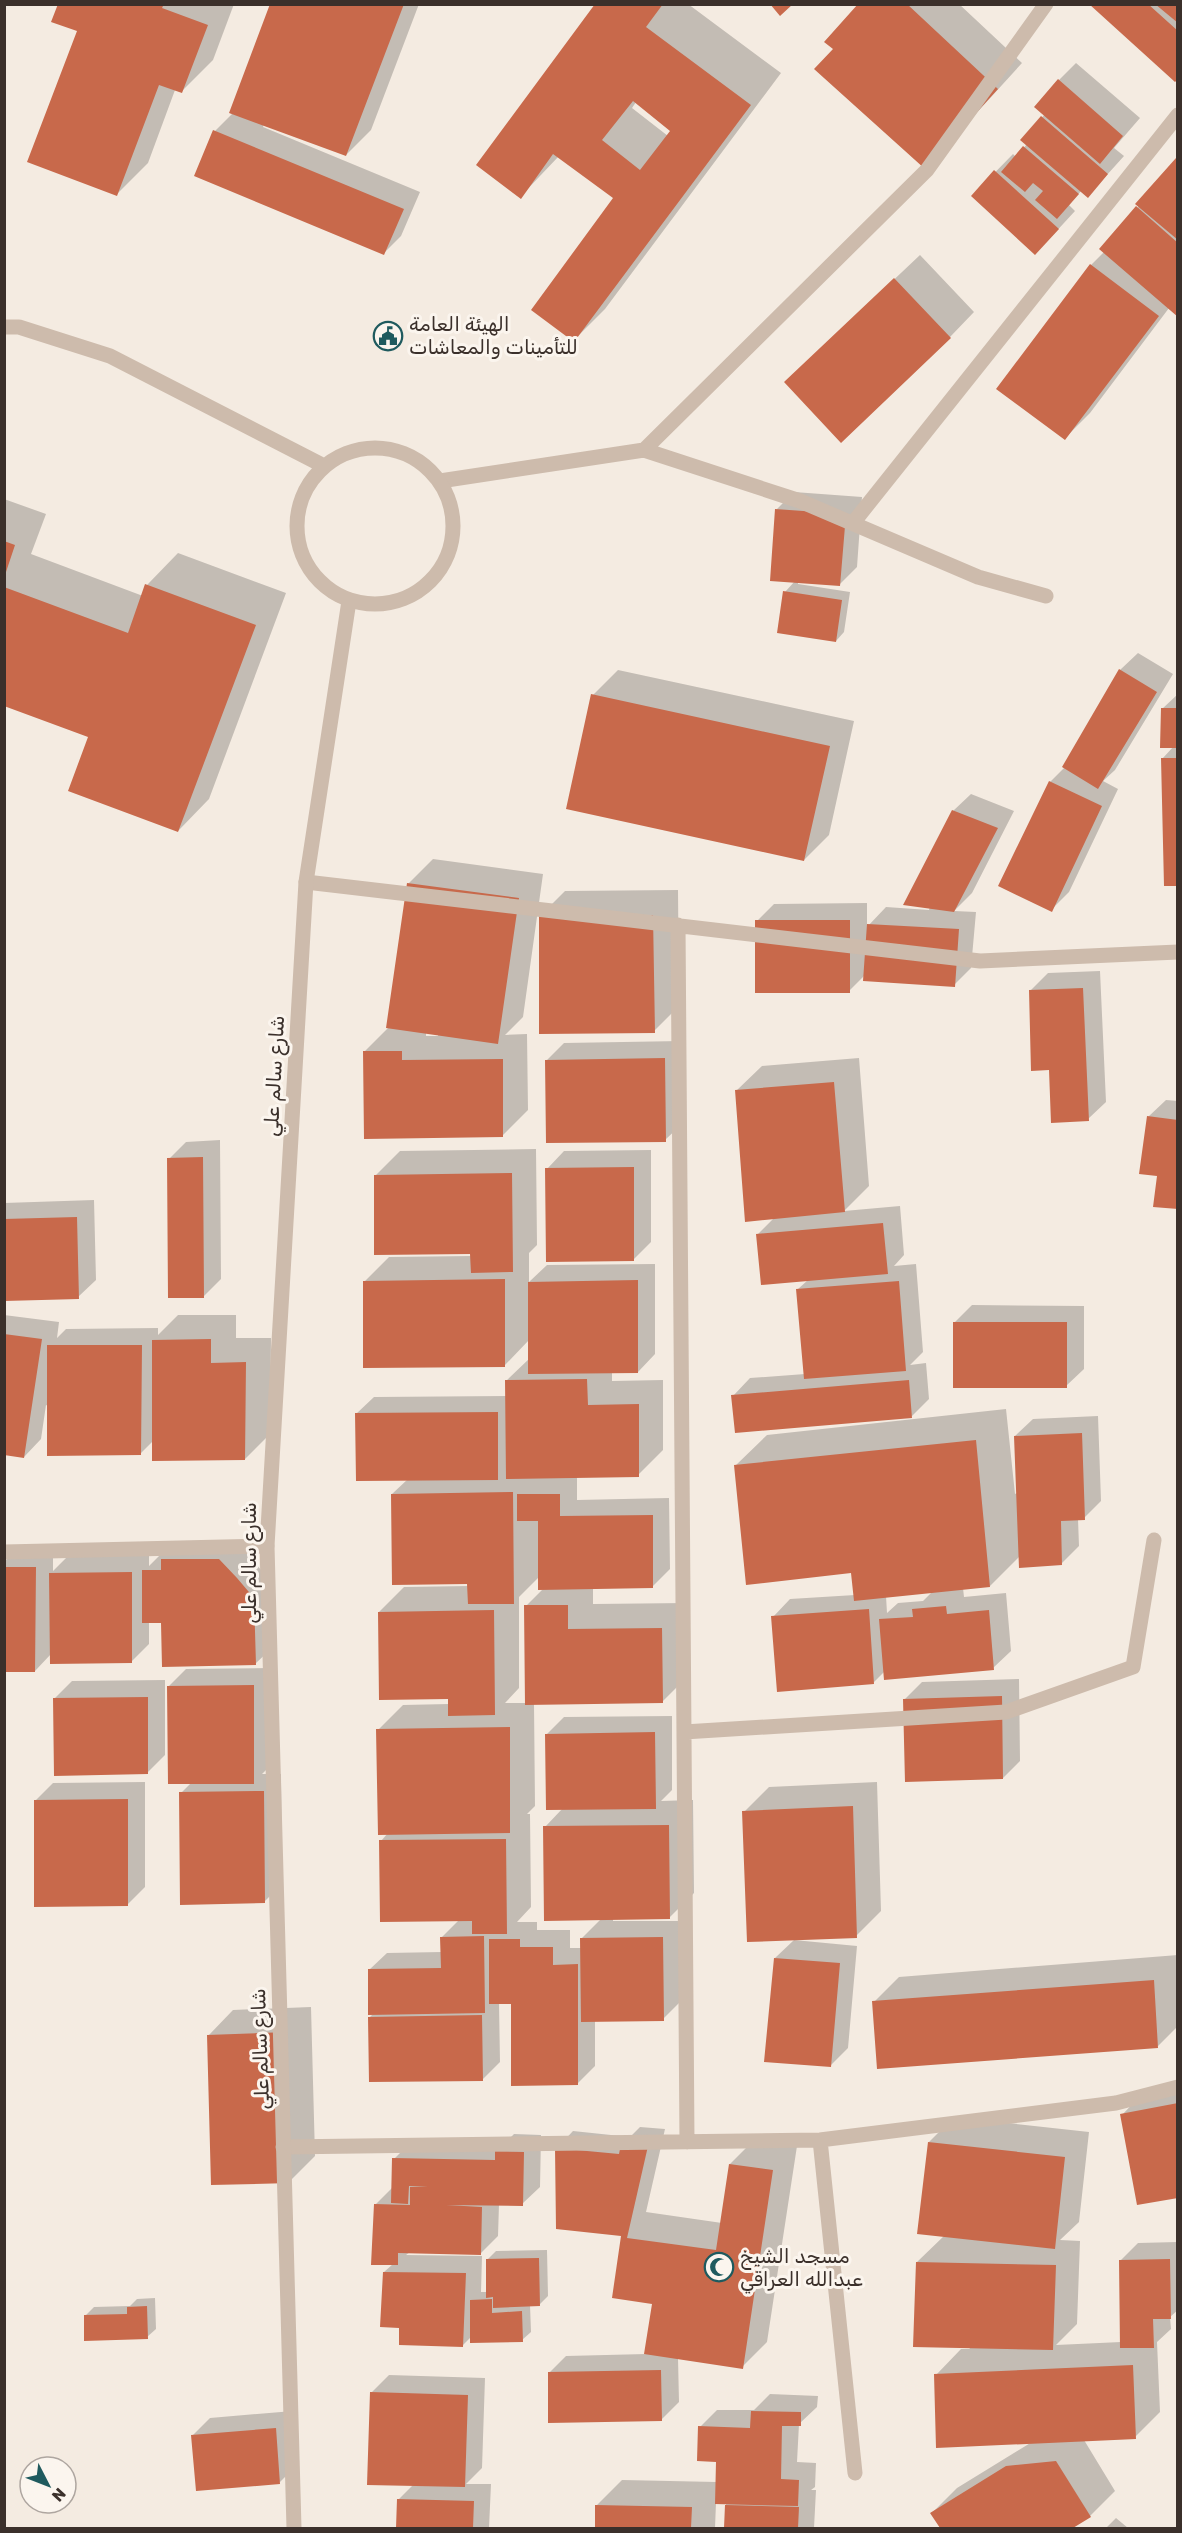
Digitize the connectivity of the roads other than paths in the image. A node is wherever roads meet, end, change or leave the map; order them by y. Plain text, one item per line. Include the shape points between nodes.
1 (1046, 4) edge
2 (1178, 115) edge
3 (4, 327) edge
4 (644, 450) junction
5 (324, 466) junction
6 (440, 481) junction
7 (853, 523) junction
8 (1046, 596) dead end
9 (349, 601) junction
10 (306, 882) junction
11 (678, 926) junction
12 (1178, 952) edge
13 (1154, 1540) dead end
14 (267, 1546) junction
15 (4, 1552) edge
16 (684, 1732) junction
17 (1178, 2087) edge
18 (820, 2140) junction
19 (687, 2142) junction
20 (283, 2147) junction
21 (855, 2473) dead end
22 (294, 2529) edge

1 - 4 street via 927,170
2 - 7 street
3 - 5 street via 20,327 110,356
4 - 6 street
4 - 7 street via 800,501
5 - 6 street via 353,451 386,448 416,459
5 - 9 street via 304,493 297,524 302,557 321,584
6 - 9 street via 452,511 452,544 437,573 413,595 381,605
7 - 8 street via 978,577
9 - 10 street, شارع سالم علي
10 - 11 street
10 - 14 street, شارع سالم علي
11 - 12 street via 980,961
11 - 16 street
13 - 16 street via 1133,1667 1006,1712
14 - 15 street
14 - 20 street, شارع سالم علي
16 - 19 street
17 - 18 street via 1105,2105
18 - 19 street
18 - 21 street
19 - 20 street
20 - 22 street, شارع سالم علي

